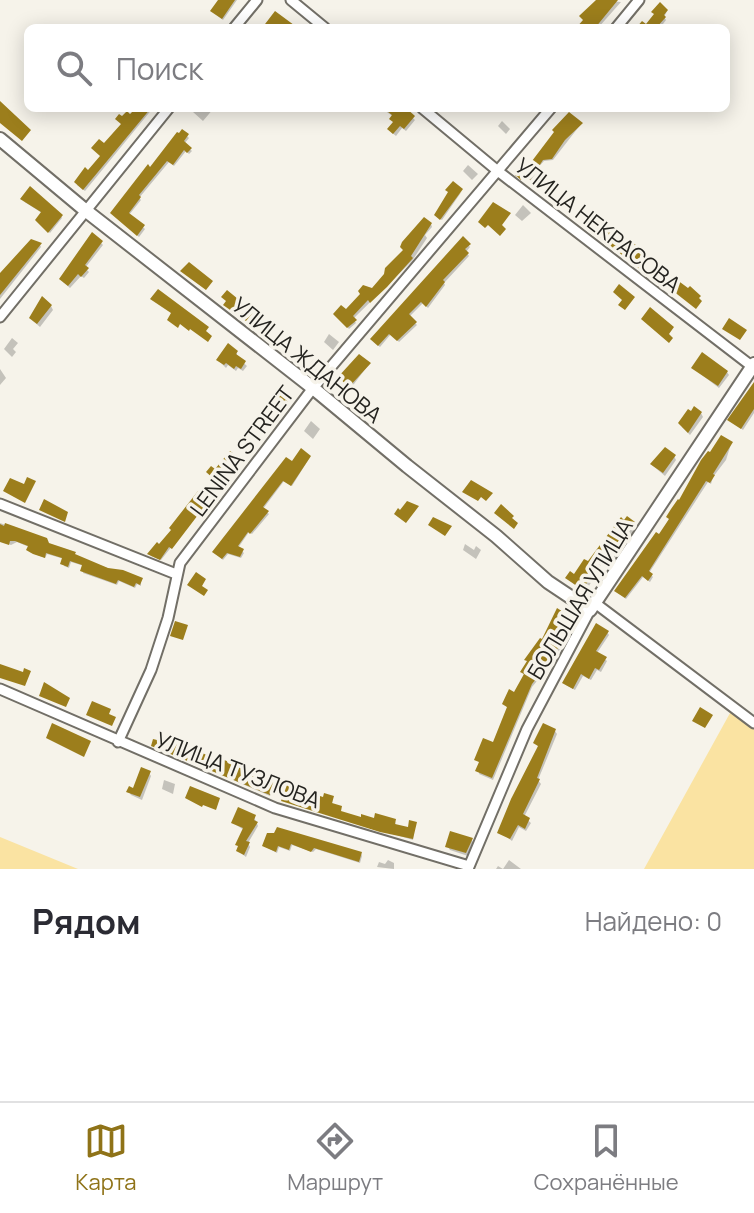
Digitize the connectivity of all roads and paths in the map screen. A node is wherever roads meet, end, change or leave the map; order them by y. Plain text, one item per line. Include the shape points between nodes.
1 (257, 0) edge
2 (291, 0) edge
3 (639, 0) edge
4 (237, 24) edge
5 (320, 24) edge
6 (619, 24) edge
7 (166, 112) edge
8 (427, 112) edge
9 (548, 112) edge
10 (0, 139) edge
11 (499, 172) junction
12 (85, 210) junction
13 (0, 317) edge
14 (753, 366) edge
15 (313, 388) junction
16 (0, 504) edge
17 (176, 574) junction
18 (593, 607) junction
19 (0, 689) edge
20 (752, 722) edge
21 (118, 742) junction
22 (468, 868) edge

1 - 4 street
2 - 5 street
3 - 6 street
7 - 12 street
8 - 11 street, УЛИЦА НЕКРАСОВА
9 - 11 street, LENINA STREET
10 - 12 street, УЛИЦА ЖДАНОВА
11 - 14 street, УЛИЦА НЕКРАСОВА
11 - 15 street, LENINA STREET
12 - 13 street
12 - 15 street, УЛИЦА ЖДАНОВА
14 - 18 street, БОЛЬШАЯ УЛИЦА
15 - 17 street, LENINA STREET
15 - 18 street, УЛИЦА ЖДАНОВА via 548,582
16 - 17 street
17 - 21 street, LENINA STREET via 151,670
18 - 20 street, УЛИЦА ЖДАНОВА via 632,629
18 - 22 street, БОЛЬШАЯ УЛИЦА via 527,729
19 - 21 street, УЛИЦА ТУЗЛОВА
21 - 22 street, УЛИЦА ТУЗЛОВА via 275,808

